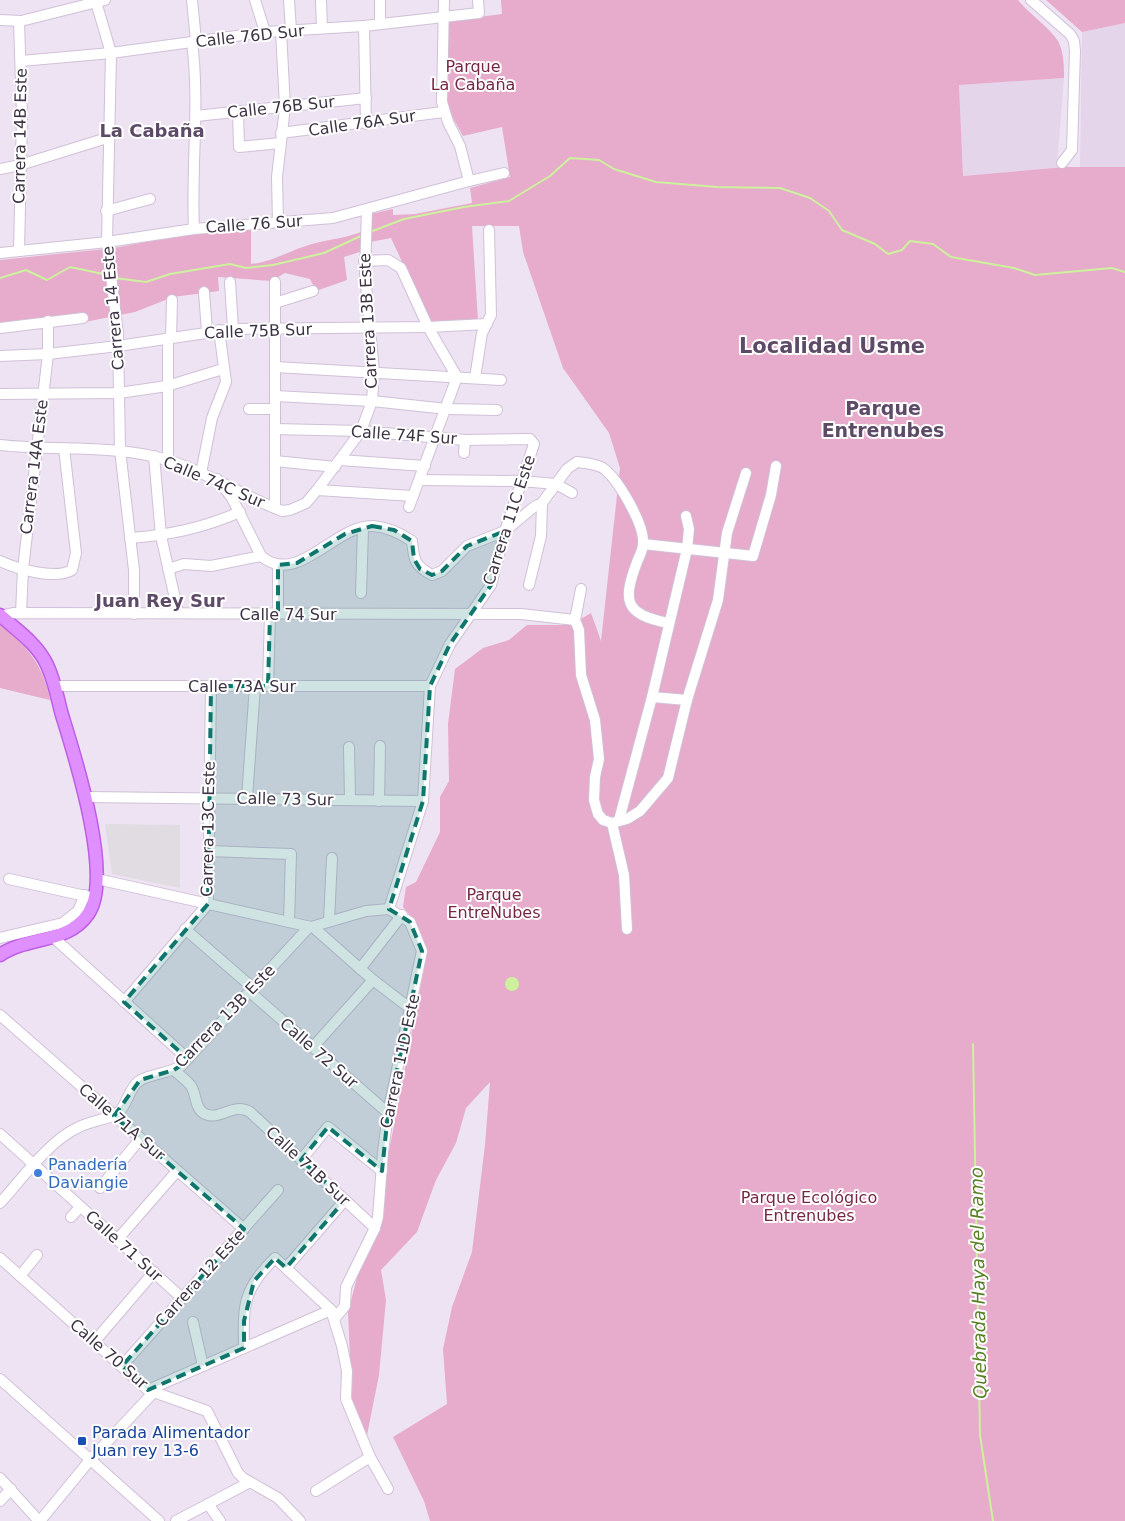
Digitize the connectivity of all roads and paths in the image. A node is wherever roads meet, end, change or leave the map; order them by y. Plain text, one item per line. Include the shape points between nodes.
1 (192, 0) edge
2 (255, 0) edge
3 (289, 0) edge
4 (321, 0) edge
5 (380, 0) edge
6 (444, 0) edge
7 (478, 0) edge
8 (1032, 0) edge
9 (100, 1) edge
10 (444, 17) junction
11 (0, 20) edge
12 (19, 21) junction
13 (380, 24) junction
14 (364, 26) junction
15 (322, 28) junction
16 (286, 31) junction
17 (265, 32) junction
18 (194, 42) junction
19 (110, 53) junction
20 (21, 62) junction
21 (366, 98) junction
22 (284, 107) junction
23 (238, 111) junction
24 (443, 112) junction
25 (196, 116) junction
26 (366, 124) junction
27 (110, 138) junction
28 (281, 138) junction
29 (1062, 163) dead end
30 (20, 165) junction
31 (0, 169) edge
32 (504, 173) dead end
33 (469, 180) junction
34 (150, 199) dead end
35 (367, 210) junction
36 (106, 211) junction
37 (278, 223) junction
38 (194, 229) junction
39 (489, 230) dead end
40 (107, 242) junction
41 (19, 251) junction
42 (0, 253) edge
43 (364, 261) junction
44 (230, 282) dead end
45 (275, 282) dead end
46 (313, 291) dead end
47 (204, 292) dead end
48 (172, 300) dead end
49 (275, 303) junction
50 (83, 318) dead end
51 (48, 321) junction
52 (487, 324) junction
53 (428, 327) junction
54 (0, 328) edge
55 (275, 328) junction
56 (371, 328) junction
57 (233, 329) junction
58 (219, 330) junction
59 (207, 331) junction
60 (170, 338) junction
61 (118, 346) junction
62 (48, 354) junction
63 (0, 356) edge
64 (275, 367) junction
65 (223, 369) junction
66 (374, 372) junction
67 (457, 377) junction
68 (475, 378) junction
69 (501, 380) dead end
70 (166, 386) junction
71 (119, 393) junction
72 (0, 394) edge
73 (43, 394) junction
74 (275, 396) junction
75 (372, 401) junction
76 (249, 409) dead end
77 (275, 409) junction
78 (447, 409) junction
79 (497, 410) dead end
80 (275, 429) junction
81 (361, 432) junction
82 (436, 436) junction
83 (465, 440) junction
84 (533, 441) joint
85 (1, 448) edge
86 (36, 448) junction
87 (64, 448) junction
88 (120, 450) junction
89 (464, 452) dead end
90 (154, 456) junction
91 (168, 461) junction
92 (275, 461) junction
93 (338, 464) junction
94 (425, 466) junction
95 (776, 466) dead end
96 (201, 473) junction
97 (746, 473) dead end
98 (216, 479) junction
99 (420, 480) junction
100 (521, 481) junction
101 (556, 484) junction
102 (317, 490) junction
103 (572, 493) dead end
104 (413, 496) junction
105 (306, 502) joint
106 (542, 503) junction
107 (409, 507) dead end
108 (275, 508) junction
109 (240, 512) junction
110 (686, 516) dead end
111 (363, 529) junction
112 (505, 531) junction
113 (161, 536) junction
114 (130, 538) junction
115 (643, 544) junction
116 (686, 549) junction
117 (724, 554) junction
118 (261, 556) junction
119 (0, 561) edge
120 (278, 565) junction
121 (22, 569) junction
122 (168, 569) junction
123 (529, 585) dead end
124 (581, 589) dead end
125 (361, 593) dead end
126 (178, 612) junction
127 (21, 613) junction
128 (134, 614) junction
129 (274, 614) junction
130 (469, 614) junction
131 (1, 615) edge
132 (575, 620) junction
133 (668, 623) junction
134 (54, 686) junction
135 (211, 686) junction
136 (255, 686) junction
137 (268, 686) junction
138 (430, 686) junction
139 (652, 697) junction
140 (687, 700) junction
141 (380, 746) dead end
142 (349, 747) dead end
143 (86, 797) junction
144 (209, 798) junction
145 (247, 798) junction
146 (350, 800) junction
147 (424, 800) junction
148 (379, 801) junction
149 (615, 821) junction
150 (209, 851) junction
151 (332, 858) dead end
152 (9, 879) dead end
153 (97, 879) junction
154 (91, 897) junction
155 (208, 904) junction
156 (389, 909) junction
157 (402, 915) junction
158 (329, 921) junction
159 (289, 922) junction
160 (311, 927) junction
161 (185, 929) junction
162 (627, 929) dead end
163 (53, 937) junction
164 (0, 938) edge
165 (0, 955) edge
166 (360, 969) junction
167 (373, 980) junction
168 (252, 991) junction
169 (124, 1002) junction
170 (411, 1009) junction
171 (0, 1016) edge
172 (313, 1047) junction
173 (188, 1059) junction
174 (174, 1070) junction
175 (388, 1113) junction
176 (114, 1116) junction
177 (0, 1134) edge
178 (140, 1138) junction
179 (301, 1160) junction
180 (35, 1166) junction
181 (177, 1170) junction
182 (382, 1171) junction
183 (100, 1188) dead end
184 (278, 1190) dead end
185 (345, 1200) junction
186 (0, 1203) edge
187 (80, 1207) junction
188 (71, 1217) dead end
189 (375, 1228) junction
190 (244, 1229) junction
191 (117, 1240) junction
192 (37, 1255) dead end
193 (0, 1258) edge
194 (286, 1268) junction
195 (154, 1272) junction
196 (20, 1276) junction
197 (182, 1298) junction
198 (333, 1314) junction
199 (193, 1322) dead end
200 (94, 1342) junction
201 (244, 1348) junction
202 (122, 1366) junction
203 (204, 1366) junction
204 (0, 1378) edge
205 (150, 1391) junction
206 (370, 1456) junction
207 (90, 1460) junction
208 (0, 1478) edge
209 (250, 1482) junction
210 (10, 1489) junction
211 (388, 1489) dead end
212 (316, 1491) dead end
213 (0, 1501) edge
214 (208, 1504) junction
215 (40, 1521) edge
216 (159, 1521) edge
217 (176, 1521) edge
218 (220, 1521) edge
219 (300, 1521) edge

1 - 18 street
2 - 17 street
3 - 16 street
4 - 15 street
5 - 13 street
6 - 10 street
7 - 10 street, Calle 76D Sur via 479,13
8 - 29 street via 1074,40 1072,150
9 - 12 street
9 - 19 street, Carrera 14 Este
10 - 13 street, Calle 76D Sur
10 - 24 street
11 - 12 street
12 - 20 street, Carrera 14B Este
13 - 14 street, Calle 76D Sur
14 - 15 street, Calle 76D Sur
14 - 21 street
15 - 16 street, Calle 76D Sur
16 - 17 street, Calle 76D Sur
16 - 22 street
17 - 18 street, Calle 76D Sur
18 - 19 street, Calle 76D Sur
18 - 25 street
19 - 20 street, Calle 76D Sur
19 - 27 street, Carrera 14 Este
20 - 30 street, Carrera 14B Este
21 - 22 street, Calle 76B Sur
21 - 26 street
22 - 23 street, Calle 76B Sur
22 - 28 street
23 - 25 street, Calle 76B Sur
23 - 28 street, Calle 76A Sur via 239,147
24 - 26 street, Calle 76A Sur
24 - 33 street via 460,146
25 - 38 street via 192,186
26 - 28 street, Calle 76A Sur
27 - 30 street
27 - 36 street, Carrera 14 Este
28 - 37 street via 277,177
30 - 31 street
30 - 41 street, Carrera 14B Este
32 - 33 street, Calle 76 Sur
33 - 35 street, Calle 76 Sur
34 - 36 street
35 - 37 street, Calle 76 Sur via 333,218
35 - 43 street, Carrera 13B Este
36 - 40 street, Carrera 14 Este
37 - 38 street, Calle 76 Sur
38 - 40 street, Calle 76 Sur
39 - 52 street via 491,314
40 - 41 street, Calle 76 Sur
40 - 61 street, Carrera 14 Este
41 - 42 street, Calle 76 Sur
43 - 53 street via 379,259 396,263 401,268
43 - 56 street, Carrera 13B Este
44 - 57 street
45 - 49 street
46 - 49 street
47 - 59 street
48 - 60 street
49 - 55 street
50 - 51 street
51 - 54 street
51 - 62 street, Carrera 14A Este
52 - 53 street, Calle 75B Sur
52 - 68 street via 482,333
53 - 56 street, Calle 75B Sur
53 - 67 street
55 - 56 street, Calle 75B Sur
55 - 57 street, Calle 75B Sur
55 - 64 street
56 - 66 street, Carrera 13B Este
57 - 58 street, Calle 75B Sur
58 - 59 street, Calle 75B Sur
58 - 65 street
59 - 60 street, Calle 75B Sur
60 - 61 street, Calle 75B Sur
60 - 70 street
61 - 62 street, Calle 75B Sur
61 - 71 street, Carrera 14 Este
62 - 63 street, Calle 75B Sur
62 - 73 street, Carrera 14A Este
64 - 66 street
64 - 74 street
65 - 70 street
65 - 96 street via 226,382 212,418
66 - 67 street
66 - 75 street, Carrera 13B Este
67 - 68 street
67 - 78 street
68 - 69 street
70 - 71 street
70 - 91 street
71 - 73 street
71 - 88 street, Carrera 14 Este
72 - 73 street
73 - 86 street, Carrera 14A Este
74 - 75 street
74 - 77 street
75 - 78 street
75 - 81 street, Carrera 13B Este
76 - 77 street
77 - 80 street
78 - 79 street
78 - 82 street
80 - 81 street, Calle 74F Sur
80 - 92 street
81 - 82 street, Calle 74F Sur
81 - 93 street, Carrera 13B Este
82 - 83 street, Calle 74F Sur
82 - 94 street
83 - 84 street, Calle 74F Sur
83 - 89 street
84 - 100 street, Carrera 11C Este via 533,452
85 - 86 street, Calle 74C Sur
86 - 87 street, Calle 74C Sur
86 - 121 street, Carrera 14A Este
87 - 88 street, Calle 74C Sur
87 - 121 street via 76,553 72,570 56,574
88 - 90 street, Calle 74C Sur
88 - 114 street, Carrera 14 Este
90 - 91 street, Calle 74C Sur
90 - 113 street
91 - 96 street, Calle 74C Sur
92 - 93 street
92 - 108 street
93 - 94 street
93 - 102 street, Carrera 13B Este
94 - 99 street
95 - 117 street via 753,556
96 - 98 street, Calle 74C Sur
97 - 117 street via 727,533
98 - 108 street, Calle 74C Sur
98 - 109 street
99 - 100 street
99 - 104 street
100 - 101 street
100 - 112 street, Carrera 11C Este
101 - 103 street
101 - 106 street
101 - 115 street via 577,462 603,469 632,503
102 - 104 street
102 - 105 street, Carrera 13B Este
104 - 107 street
105 - 108 street, Calle 74C Sur via 290,510
106 - 112 street
106 - 123 street via 540,545
109 - 113 street via 195,529
109 - 118 street
110 - 116 street via 689,529
111 - 112 street via 372,526 394,530 412,541 414,559 420,568 432,574 442,572 467,546
111 - 120 street via 345,534 297,563
111 - 125 street
112 - 130 street, Carrera 11C Este via 491,585
113 - 114 street
113 - 122 street
114 - 128 street, Carrera 14 Este
115 - 116 street
115 - 133 street via 627,588 628,598 636,612 650,620
116 - 117 street
116 - 133 street
117 - 140 street via 718,600
118 - 120 street
118 - 122 street via 212,566 184,564
119 - 121 street
120 - 129 street
121 - 127 street, Carrera 14A Este
122 - 126 street
124 - 132 street
126 - 128 street, Calle 74 Sur
126 - 129 street, Calle 74 Sur
127 - 128 street, Calle 74 Sur
127 - 131 street, Calle 74 Sur
129 - 130 street, Calle 74 Sur
129 - 137 street
130 - 132 street, Calle 74 Sur via 521,614
130 - 138 street, Carrera 11C Este
131 - 134 main road via 40,653
132 - 149 street via 579,630 581,675 595,720 599,759 594,800 603,820
133 - 139 street
134 - 135 street, Calle 73A Sur
134 - 143 main road
135 - 136 street, Calle 73A Sur
135 - 144 street, Carrera 13C Este
136 - 137 street, Calle 73A Sur
136 - 145 street
137 - 138 street, Calle 73A Sur
138 - 147 street, Carrera 11C Este
139 - 140 street
139 - 149 street
140 - 149 street via 668,778 640,811 627,819
141 - 148 street
142 - 146 street
143 - 144 street, Calle 73 Sur
143 - 153 main road
144 - 145 street, Calle 73 Sur
144 - 150 street, Carrera 13C Este
145 - 146 street, Calle 73 Sur
146 - 148 street, Calle 73 Sur
147 - 148 street, Calle 73 Sur
147 - 156 street, Carrera 11C Este
149 - 162 street via 624,874
150 - 155 street, Carrera 13C Este
150 - 159 street via 292,855
151 - 158 street
152 - 154 street
153 - 154 main road
153 - 155 street
154 - 163 main road via 92,908 80,924
154 - 164 street via 62,923
155 - 159 street
155 - 161 street, Carrera 13C Este
156 - 157 street
156 - 158 street via 366,911
157 - 166 street
157 - 170 street, Carrera 11D Este via 410,922 422,951
158 - 160 street
159 - 160 street
160 - 166 street
160 - 168 street, Carrera 13B Este
161 - 168 street, Calle 72 Sur
161 - 169 street, Carrera 13C Este
163 - 165 main road via 14,947
163 - 169 street
166 - 167 street
167 - 170 street
167 - 172 street
168 - 172 street, Calle 72 Sur
168 - 173 street, Carrera 13B Este
169 - 173 street
170 - 175 street, Carrera 11D Este
171 - 176 street, Calle 71A Sur
172 - 175 street, Calle 72 Sur
173 - 174 street, Carrera 13B Este
174 - 176 street, Carrera 13B Este via 140,1080 121,1111
174 - 179 street, Calle 71B Sur via 192,1086 196,1102 204,1113 218,1114 239,1108 250,1112
175 - 182 street, Carrera 11D Este
176 - 178 street, Calle 71A Sur
176 - 180 street via 77,1128
177 - 180 street, Calle 71 Sur
178 - 181 street, Calle 71A Sur
178 - 183 street
179 - 182 street via 328,1127
179 - 185 street, Calle 71B Sur
180 - 186 street
180 - 187 street, Calle 71 Sur
181 - 190 street, Calle 71A Sur
181 - 191 street
182 - 189 street, Carrera 11D Este
184 - 190 street, Carrera 12 Este
185 - 189 street, Calle 71B Sur
185 - 194 street
187 - 188 street
187 - 191 street, Calle 71 Sur
189 - 198 street, Carrera 11D Este via 346,1287 345,1306
190 - 197 street, Carrera 12 Este
191 - 195 street, Calle 71 Sur
192 - 196 street
193 - 196 street, Calle 70 Sur
194 - 198 street
194 - 201 street via 275,1258 254,1280 244,1321
195 - 197 street, Calle 71 Sur
195 - 200 street
196 - 200 street, Calle 70 Sur
197 - 202 street, Carrera 12 Este
198 - 201 street
198 - 206 street via 347,1371 346,1399
199 - 203 street
200 - 202 street, Calle 70 Sur
201 - 203 street
202 - 205 street, Calle 70 Sur
203 - 205 street
204 - 207 street
205 - 207 street
205 - 209 street, Calle 70 Sur via 207,1411 238,1473
206 - 211 street
206 - 212 street
207 - 215 street
207 - 216 street
208 - 210 street
209 - 214 street
209 - 219 street, Calle 70 Sur via 278,1498
210 - 213 street
210 - 215 street
214 - 217 street
214 - 218 street

